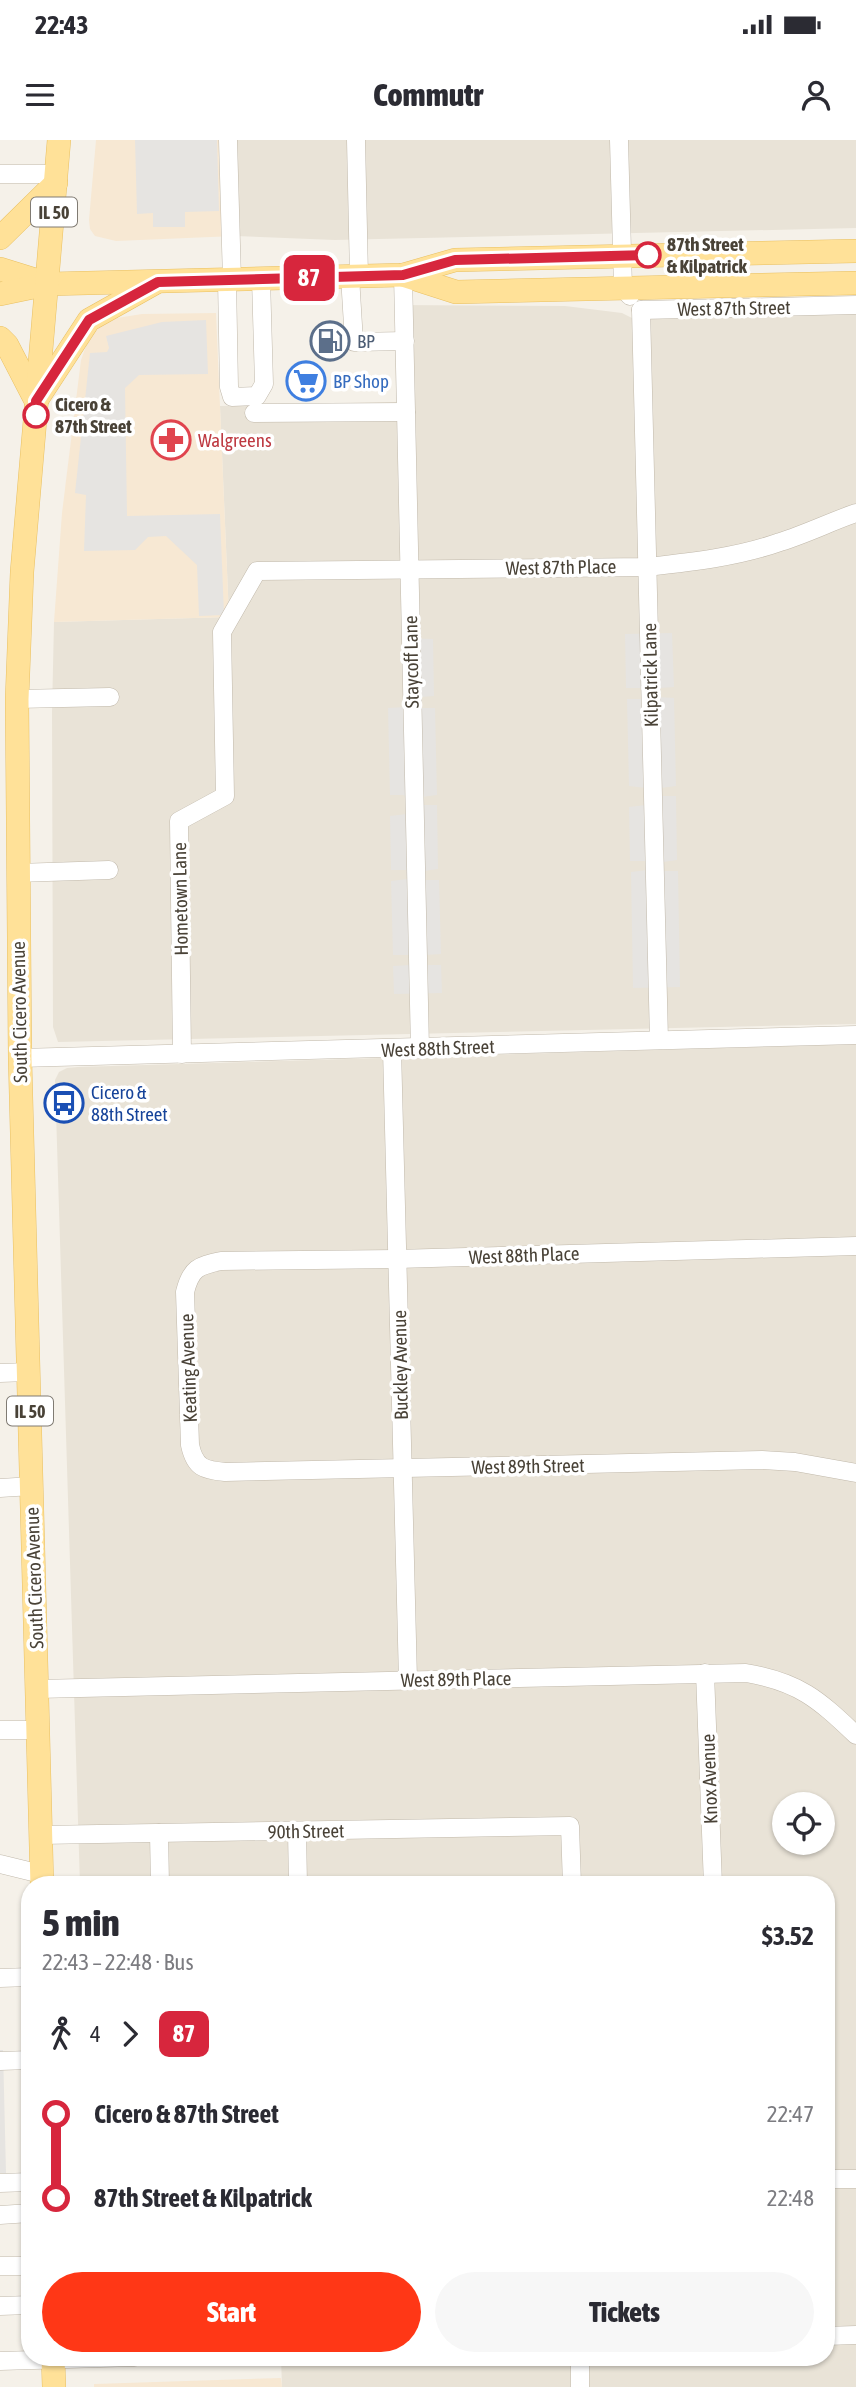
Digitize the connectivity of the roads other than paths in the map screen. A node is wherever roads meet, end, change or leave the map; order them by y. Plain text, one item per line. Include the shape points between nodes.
1 (59, 140) edge
2 (228, 140) edge
3 (356, 140) edge
4 (619, 140) edge
5 (0, 174) edge
6 (56, 179) junction
7 (0, 238) edge
8 (856, 251) edge
9 (622, 256) junction
10 (0, 269) edge
11 (403, 275) junction
12 (355, 276) junction
13 (261, 279) junction
14 (229, 280) junction
15 (158, 282) junction
16 (856, 283) edge
17 (48, 284) junction
18 (623, 288) junction
19 (0, 294) edge
20 (856, 305) edge
21 (641, 310) junction
22 (0, 338) edge
23 (405, 341) junction
24 (36, 401) junction
25 (406, 412) junction
26 (254, 413) dead end
27 (856, 513) edge
28 (648, 566) junction
29 (409, 569) junction
30 (257, 571) joint
31 (110, 696) dead end
32 (16, 699) junction
33 (109, 870) dead end
34 (17, 873) junction
35 (856, 1035) edge
36 (659, 1040) junction
37 (392, 1049) junction
38 (420, 1049) junction
39 (183, 1054) junction
40 (20, 1059) junction
41 (856, 1246) edge
42 (397, 1259) junction
43 (194, 1270) joint
44 (29, 1372) junction
45 (0, 1373) edge
46 (200, 1466) joint
47 (402, 1468) junction
48 (856, 1474) edge
49 (32, 1486) junction
50 (0, 1488) edge
51 (705, 1673) junction
52 (408, 1680) junction
53 (37, 1689) junction
54 (0, 1730) edge
55 (38, 1730) junction
56 (856, 1735) edge
57 (297, 1831) junction
58 (159, 1833) junction
59 (41, 1835) junction
60 (0, 1864) edge
61 (34, 1876) edge
62 (42, 1876) edge
63 (160, 1876) edge
64 (298, 1876) edge
65 (572, 1876) edge
66 (713, 1876) edge
67 (21, 1977) edge
68 (0, 1978) edge
69 (21, 2060) edge
70 (0, 2061) edge
71 (835, 2179) edge
72 (856, 2179) edge
73 (21, 2182) edge
74 (0, 2183) edge
75 (21, 2214) edge
76 (0, 2215) edge
77 (21, 2266) edge
78 (0, 2267) edge
79 (21, 2305) edge
80 (0, 2306) edge
81 (856, 2335) edge
82 (835, 2336) edge
83 (21, 2360) edge
84 (0, 2361) edge
85 (53, 2366) edge
86 (580, 2366) edge
87 (54, 2387) edge
88 (580, 2387) edge

1 - 6 main road, South Cicero Avenue / IL 50
2 - 14 street
3 - 12 street
4 - 9 street
5 - 6 street
6 - 7 main road
6 - 17 main road, South Cicero Avenue / IL 50
8 - 9 main road, West 87th Street
9 - 11 main road, West 87th Street via 455,260
9 - 18 street
10 - 17 main road, West 87th Street
11 - 12 main road, West 87th Street
11 - 18 main road, West 87th Street via 456,292
11 - 23 street, Staycoff Lane
12 - 13 main road, West 87th Street
12 - 23 street via 354,342
13 - 14 main road, West 87th Street
13 - 14 street via 264,384 257,396 244,398 232,397 229,387
14 - 15 main road, West 87th Street
15 - 17 main road, West 87th Street
15 - 24 main road via 89,320
16 - 18 main road, West 87th Street
17 - 19 main road, West 87th Street
17 - 24 main road, South Cicero Avenue / IL 50
18 - 21 street
20 - 21 street, West 87th Street
21 - 28 street, Kilpatrick Lane
22 - 24 main road
23 - 25 street, Staycoff Lane
24 - 32 main road, South Cicero Avenue / IL 50
25 - 26 street
25 - 29 street, Staycoff Lane
27 - 28 street, West 87th Place via 744,552
28 - 29 street, West 87th Place
28 - 36 street, Kilpatrick Lane
29 - 30 street, West 87th Place
29 - 38 street, Staycoff Lane
30 - 39 street, Hometown Lane via 222,632 225,796 178,821
31 - 32 street
32 - 34 main road, South Cicero Avenue / IL 50
33 - 34 street
34 - 40 main road, South Cicero Avenue / IL 50
35 - 36 street, West 88th Street
36 - 38 street, West 88th Street
37 - 38 street, West 88th Street
37 - 39 street, West 88th Street
37 - 42 street, Buckley Avenue
39 - 40 street, West 88th Street
40 - 44 main road, South Cicero Avenue / IL 50
41 - 42 street, West 88th Place
42 - 43 street, West 88th Place via 221,1261
42 - 47 street, Buckley Avenue
43 - 46 street, Keating Avenue via 188,1279 186,1306 190,1445
44 - 45 street
44 - 49 main road, South Cicero Avenue / IL 50
46 - 47 street, West 89th Street via 225,1472
47 - 48 street, West 89th Street via 762,1460
47 - 52 street, Buckley Avenue
49 - 50 street
49 - 53 main road, South Cicero Avenue / IL 50
51 - 52 street, West 89th Place
51 - 56 street, West 89th Place via 746,1673 794,1685
51 - 66 street, Knox Avenue
52 - 53 street, West 89th Place
53 - 55 main road, South Cicero Avenue / IL 50
54 - 55 street
55 - 59 main road, South Cicero Avenue / IL 50
57 - 58 street, 90th Street
57 - 64 street
57 - 65 street, 90th Street via 570,1826
58 - 59 street, 90th Street
58 - 63 street
59 - 62 main road, South Cicero Avenue / IL 50
60 - 61 street
67 - 68 street
69 - 70 street
71 - 72 street
73 - 74 street
75 - 76 street
77 - 78 street
79 - 80 street
81 - 82 street
83 - 84 street
85 - 87 main road
86 - 88 street

